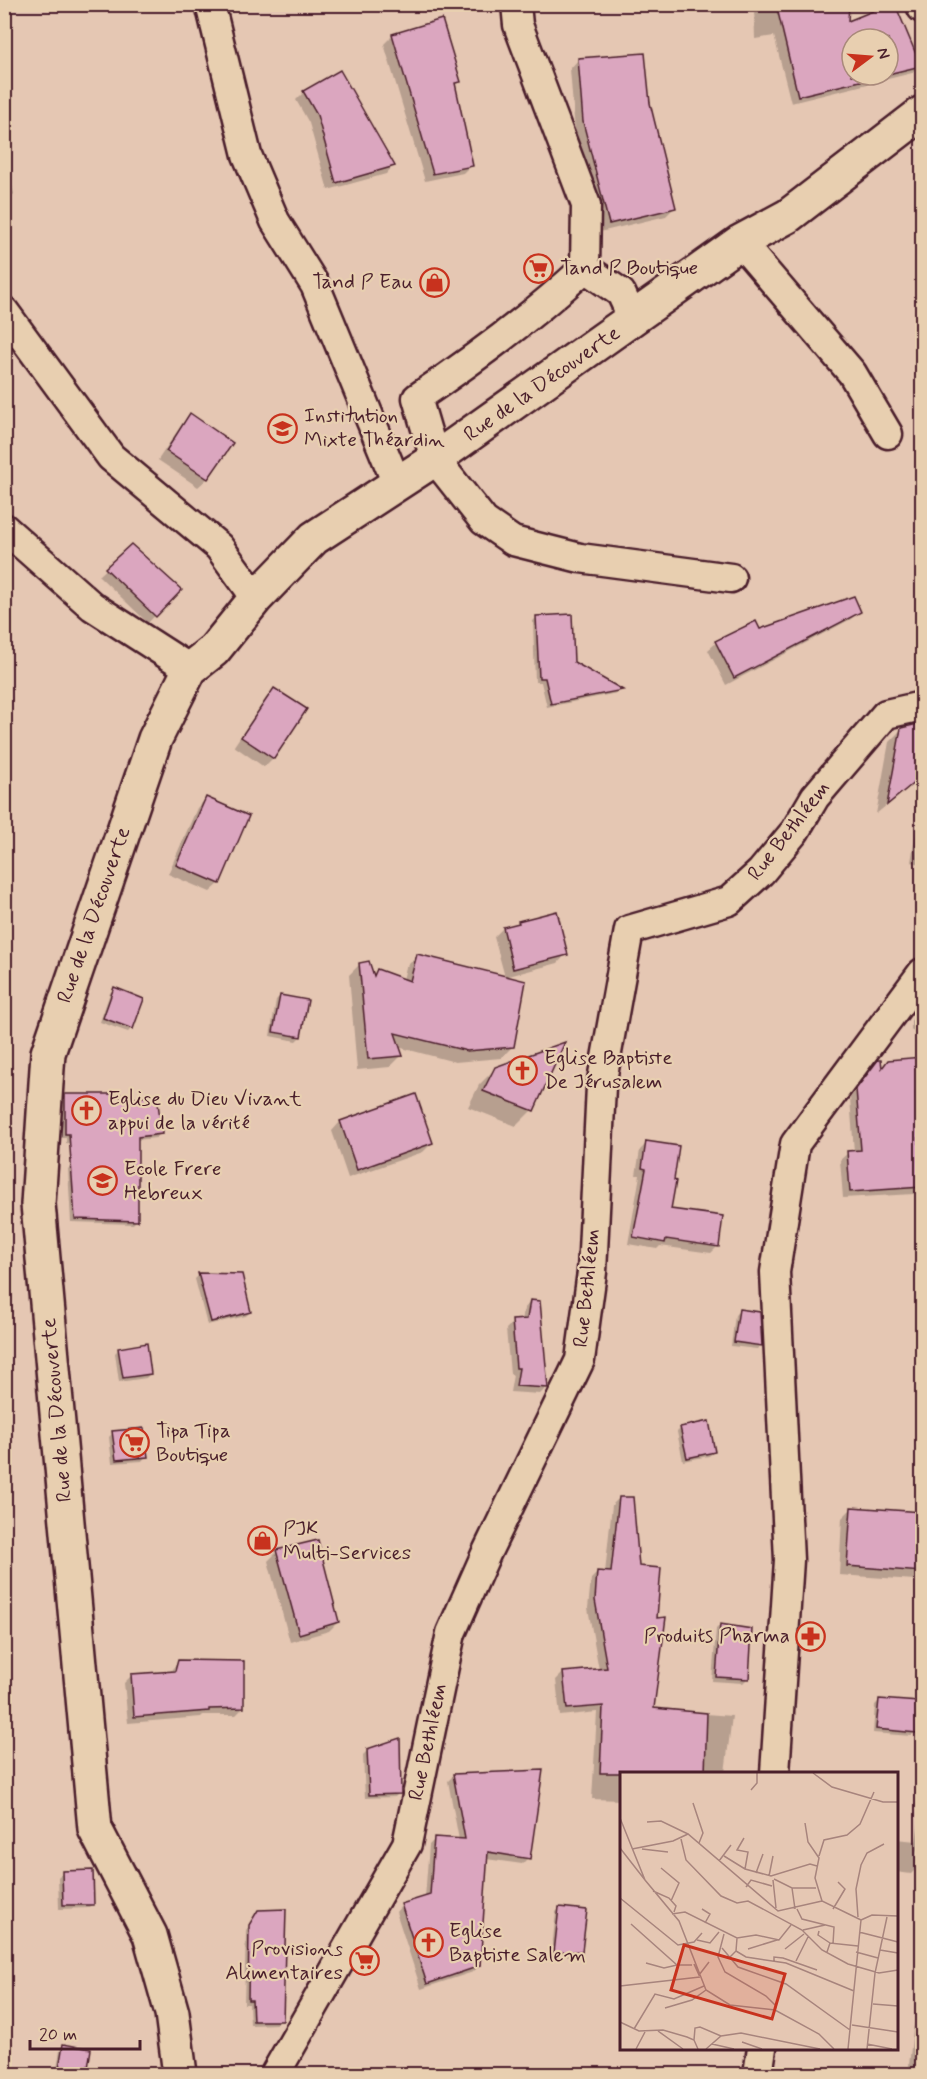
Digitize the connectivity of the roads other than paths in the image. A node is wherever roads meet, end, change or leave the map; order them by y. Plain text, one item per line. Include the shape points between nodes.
1 (210, 4) edge
2 (516, 4) edge
3 (922, 113) edge
4 (740, 242) junction
5 (585, 268) junction
6 (4, 311) edge
7 (633, 319) junction
8 (888, 434) dead end
9 (435, 459) junction
10 (397, 484) junction
11 (4, 528) edge
12 (731, 578) dead end
13 (256, 598) junction
14 (190, 669) junction
15 (922, 706) edge
16 (922, 973) edge
17 (775, 1772) edge
18 (762, 2049) edge
19 (180, 2074) edge
20 (275, 2074) edge
21 (758, 2074) edge

1 - 10 street via 247,155 275,221 315,285
2 - 5 street via 518,25 586,205
3 - 4 street, Rue de la Découverte via 788,216
4 - 7 street, Rue de la Découverte
4 - 8 street via 852,373
5 - 7 street via 621,293
5 - 9 street via 553,298 417,398
6 - 13 street via 111,457 219,547
7 - 9 street, Rue de la Découverte
9 - 10 street, Rue de la Découverte
9 - 12 street via 484,521 513,541 580,558
10 - 13 street, Rue de la Découverte via 314,538
11 - 14 street via 92,606
13 - 14 street, Rue de la Découverte via 214,650
14 - 19 street, Rue de la Découverte via 155,739 48,1053 38,1204 95,1829 150,1935 172,2013
15 - 20 street, Rue Bethléem via 885,714 815,797 795,831 729,901 629,930 602,1086 592,1272 580,1360 451,1633 407,1844
16 - 17 street via 795,1144 775,1272 789,1560
18 - 21 street

